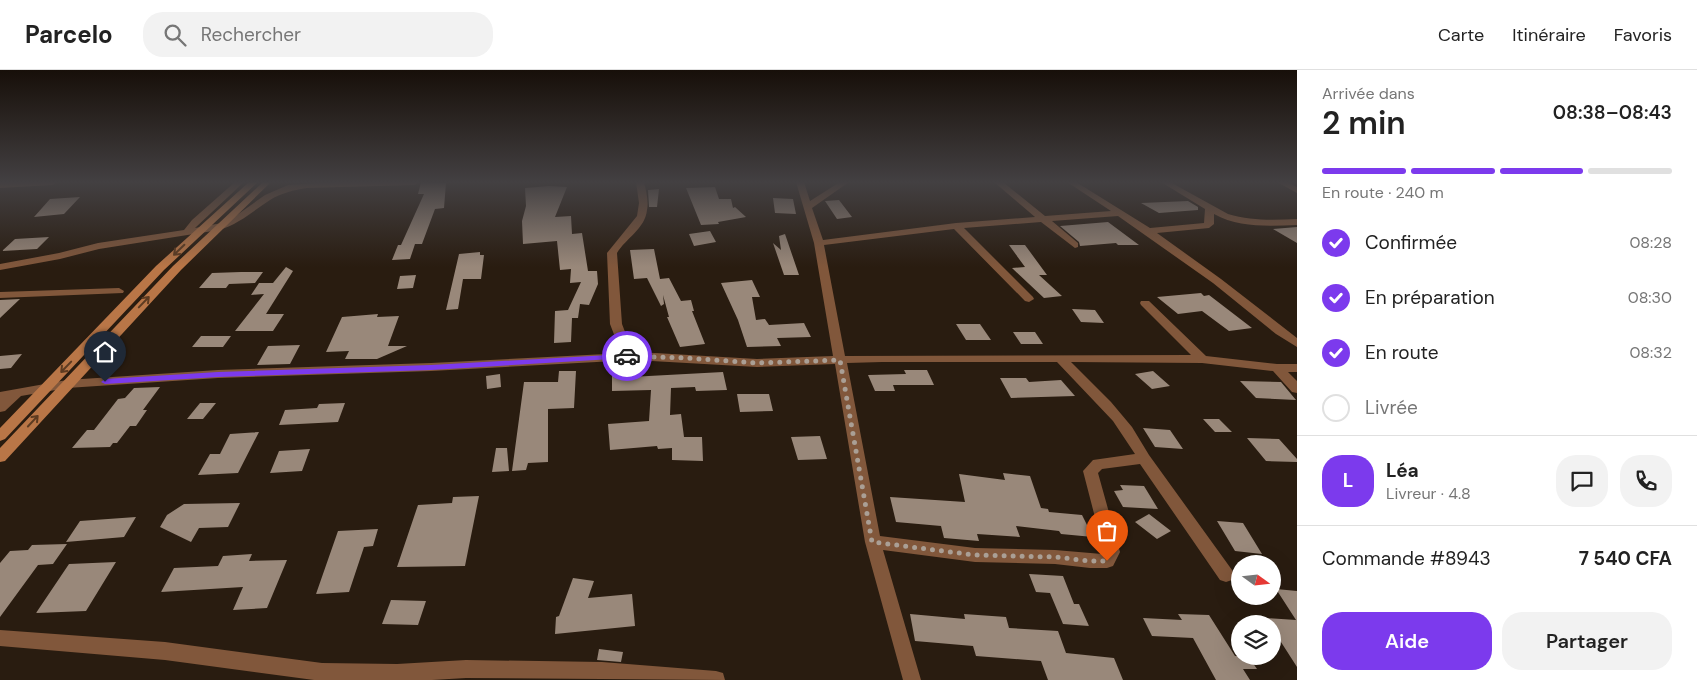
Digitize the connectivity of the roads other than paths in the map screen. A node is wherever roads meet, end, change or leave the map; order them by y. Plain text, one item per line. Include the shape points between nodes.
1 (208, 210) edge
2 (222, 210) edge
3 (235, 210) edge
4 (249, 210) edge
5 (643, 210) edge
6 (810, 210) edge
7 (1033, 210) edge
8 (1117, 210) edge
9 (1210, 210) edge
10 (1214, 210) edge
11 (1121, 213) junction
12 (1045, 220) junction
13 (1297, 222) edge
14 (956, 226) junction
15 (216, 228) junction
16 (200, 230) junction
17 (1148, 231) junction
18 (187, 232) junction
19 (819, 243) junction
20 (1074, 245) dead end
21 (0, 267) edge
22 (120, 291) dead end
23 (0, 295) edge
24 (1029, 298) dead end
25 (1145, 304) dead end
26 (1297, 343) edge
27 (634, 356) junction
28 (1061, 359) junction
29 (1202, 359) junction
30 (840, 360) junction
31 (1277, 368) junction
32 (1297, 368) edge
33 (67, 384) junction
34 (46, 388) junction
35 (1297, 389) edge
36 (17, 393) junction
37 (0, 396) edge
38 (0, 408) edge
39 (0, 436) edge
40 (0, 457) edge
41 (1144, 458) junction
42 (872, 542) junction
43 (1226, 575) dead end
44 (0, 638) edge
45 (600, 676) edge
46 (658, 677) edge
47 (716, 680) edge
48 (912, 680) edge

1 - 18 street
2 - 16 main road
3 - 15 main road
4 - 15 street via 230,224
5 - 27 street via 642,216 612,253 616,324
6 - 19 street
7 - 12 street
8 - 11 street
9 - 17 street via 1206,226
10 - 13 street via 1250,222
11 - 12 street
11 - 17 street
12 - 14 street
12 - 20 street
14 - 19 street
14 - 24 street
15 - 16 street
33 -> 15 main road
16 - 18 street
16 -> 34 main road
17 - 26 street
18 - 21 street via 98,246
19 - 30 street
22 - 23 street
25 - 29 street
27 - 30 street via 757,363
27 - 33 street via 218,374
28 - 29 street
28 - 30 street
28 - 41 street via 1117,418 1138,444
29 - 31 street
30 - 42 street
31 - 32 street
31 - 35 street
33 - 34 street
40 -> 33 main road
34 - 36 street
34 - 39 main road
36 - 37 street
36 - 38 street
41 - 42 street via 1098,464 1090,471 1112,552 1107,561 975,555
41 - 43 street
42 - 48 street
44 - 45 street via 165,651 322,672 397,673 466,669
45 - 46 street
46 - 47 street

